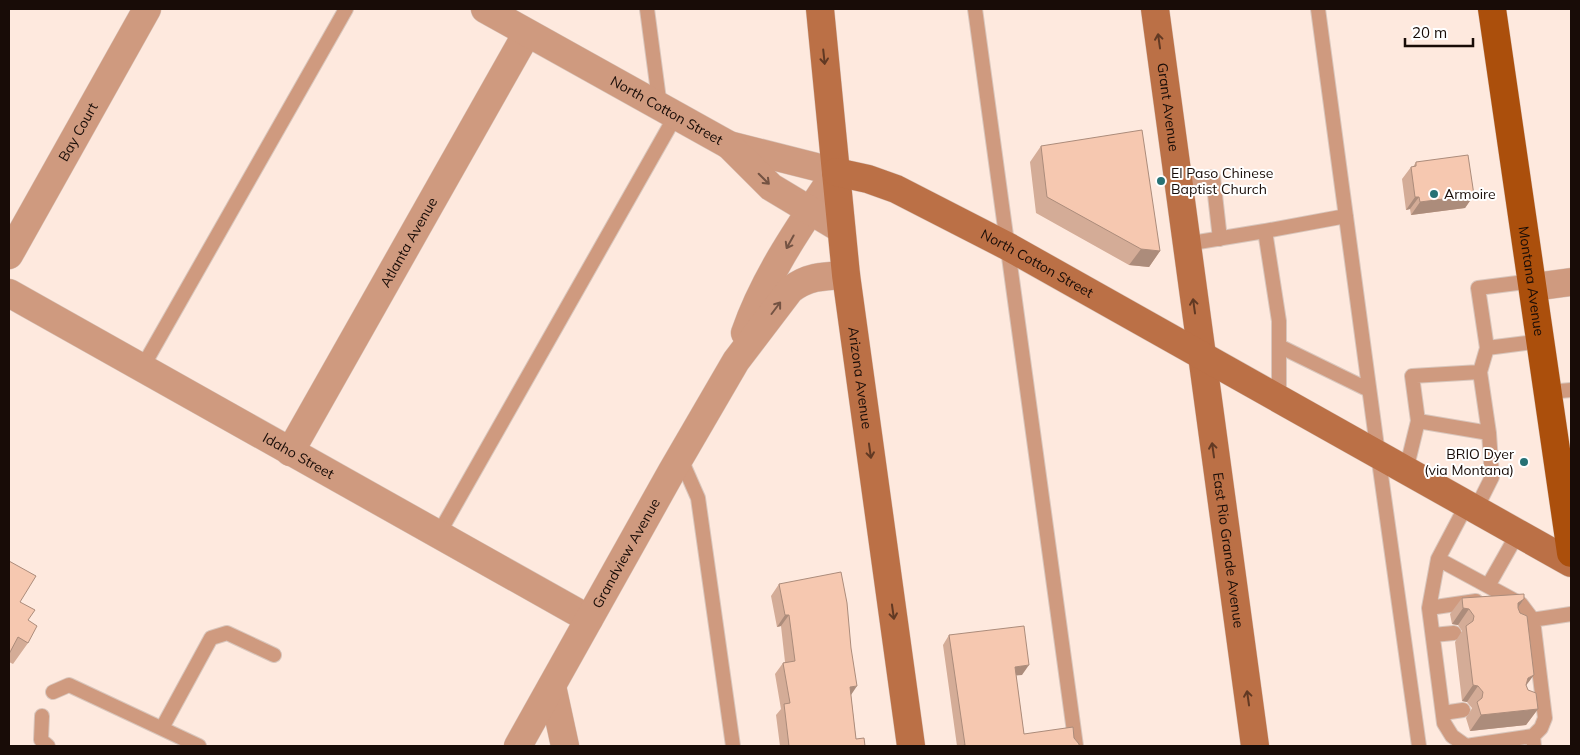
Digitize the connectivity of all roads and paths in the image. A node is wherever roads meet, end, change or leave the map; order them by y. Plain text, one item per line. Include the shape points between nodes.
1 (148, 9) edge
2 (346, 9) edge
3 (485, 9) edge
4 (647, 9) edge
5 (820, 9) edge
6 (975, 9) edge
7 (1155, 9) edge
8 (1318, 9) edge
9 (1492, 9) edge
10 (527, 33) junction
11 (668, 111) junction
12 (729, 145) junction
13 (836, 172) junction
14 (1178, 184) junction
15 (810, 210) junction
16 (1346, 216) junction
17 (841, 229) junction
18 (1265, 231) junction
19 (1220, 239) junction
20 (1186, 244) junction
21 (1007, 246) junction
22 (9, 255) edge
23 (846, 275) junction
24 (1571, 282) edge
25 (1533, 284) junction
26 (9, 293) edge
27 (1541, 341) junction
28 (1279, 346) junction
29 (1487, 348) junction
30 (1200, 354) junction
31 (736, 361) junction
32 (142, 368) junction
33 (1480, 372) junction
34 (1369, 390) junction
35 (1560, 391) edge
36 (1279, 398) junction
37 (1418, 421) junction
38 (1489, 433) junction
39 (290, 452) junction
40 (1378, 454) junction
41 (1564, 454) edge
42 (680, 457) junction
43 (1406, 470) junction
44 (1472, 507) junction
45 (1518, 533) junction
46 (438, 535) junction
47 (1571, 553) edge
48 (1438, 559) junction
49 (1571, 563) edge
50 (1488, 586) junction
51 (1507, 597) junction
52 (1429, 608) junction
53 (1571, 614) edge
54 (589, 619) junction
55 (1533, 620) junction
56 (1514, 623) edge
57 (1454, 632) dead end
58 (1433, 634) junction
59 (274, 655) dead end
60 (552, 686) junction
61 (54, 692) dead end
62 (1463, 710) dead end
63 (1443, 713) junction
64 (42, 716) dead end
65 (162, 728) junction
66 (1534, 741) edge
67 (179, 742) edge
68 (48, 746) edge
69 (199, 746) edge
70 (518, 746) edge
71 (565, 746) edge
72 (733, 746) edge
73 (911, 746) edge
74 (1076, 746) edge
75 (1254, 746) edge
76 (1419, 746) edge

1 - 22 street, Bay Court
2 - 32 lane
3 - 10 street, North Cotton Street
4 - 11 lane
5 -> 13 main road, Arizona Avenue
6 - 21 lane
14 -> 7 main road, Grant Avenue
8 - 16 lane
9 - 25 main road, Montana Avenue
10 - 11 street, North Cotton Street
10 - 39 street, Atlanta Avenue
11 - 12 street, North Cotton Street
11 - 46 lane
12 - 13 street, North Cotton Street
12 -> 15 street via 771,187
13 - 15 street, Grandview Avenue
13 - 17 main road, Arizona Avenue
13 - 21 main road, North Cotton Street via 896,189
14 - 19 lane via 1213,177
14 - 20 main road, Grant Avenue
15 - 17 street
15 -> 31 street, Grandview Avenue via 754,307
16 - 18 lane
16 - 34 lane
17 - 23 main road, Arizona Avenue
18 - 19 lane
18 - 28 lane via 1279,321
19 - 20 lane
30 -> 20 main road, Grant Avenue
21 - 30 main road, North Cotton Street
21 - 74 lane
31 -> 23 street, Grandview Avenue via 790,290 817,277
23 -> 73 main road, Arizona Avenue
24 - 25 street
25 - 27 main road, Montana Avenue
25 - 29 lane via 1478,288
26 - 32 street, Idaho Street
27 - 29 lane
27 - 35 main road, Montana Avenue
28 - 34 lane
28 - 36 lane
29 - 33 lane
30 - 36 main road, North Cotton Street
75 -> 30 main road, East Rio Grande Avenue
31 - 42 street, Grandview Avenue
32 - 39 street, Idaho Street
33 - 37 lane via 1412,376
33 - 38 lane
34 - 40 lane
35 - 41 main road, Montana Avenue
36 - 40 main road, North Cotton Street
37 - 38 lane
37 - 43 lane
38 - 44 lane via 1492,477
39 - 46 street, Idaho Street
40 - 43 main road, North Cotton Street
40 - 76 lane
41 - 47 main road, Montana Avenue
42 - 54 street, Grandview Avenue
42 - 72 lane via 698,498
43 - 44 main road, North Cotton Street
44 - 45 main road, North Cotton Street
44 - 48 lane
45 - 49 main road, North Cotton Street
45 - 50 lane
46 - 54 street, Idaho Street
48 - 50 lane
48 - 52 lane
50 - 51 lane
51 - 52 lane
51 - 55 lane via 1521,604
52 - 58 lane
53 - 55 lane
54 - 60 street, Grandview Avenue
55 - 56 lane
55 - 66 lane via 1538,698 1545,718
57 - 58 lane
58 - 63 lane
59 - 65 lane via 228,633 211,638
60 - 70 street, Grandview Avenue
60 - 71 street
61 - 65 lane via 69,685
62 - 63 lane
63 - 66 lane via 1444,723 1452,736 1466,746
64 - 68 lane via 41,740
65 - 67 lane
67 - 69 lane

